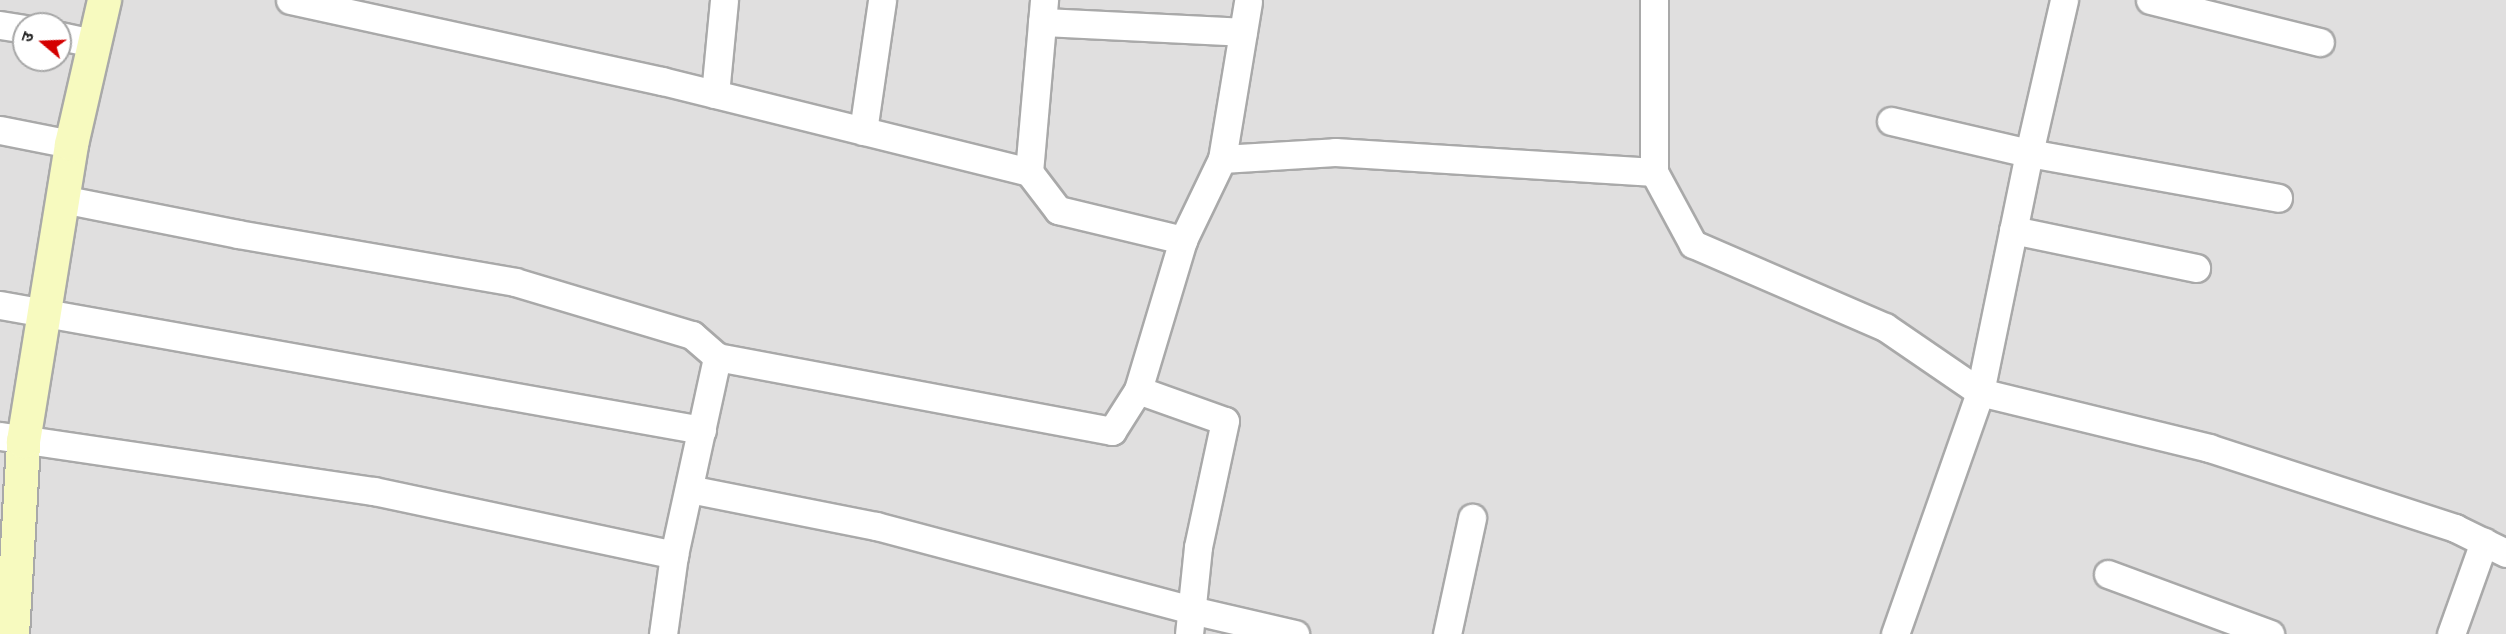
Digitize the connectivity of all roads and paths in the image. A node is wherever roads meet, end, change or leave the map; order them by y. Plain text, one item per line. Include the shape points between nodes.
1 (104, 0) edge
2 (290, 0) edge
3 (724, 0) edge
4 (882, 0) edge
5 (1654, 0) edge
6 (2064, 0) edge
7 (2150, 0) edge
8 (1248, 2) dead end
9 (1043, 11) edge
10 (1243, 32) junction
11 (72, 39) edge
12 (2319, 42) dead end
13 (92, 43) junction
14 (715, 94) junction
15 (1891, 121) dead end
16 (0, 130) edge
17 (863, 131) junction
18 (71, 144) junction
19 (2029, 153) junction
20 (1222, 159) junction
21 (1029, 172) junction
22 (1654, 172) junction
23 (2278, 198) dead end
24 (62, 199) junction
25 (2013, 230) junction
26 (1183, 240) junction
27 (2196, 268) dead end
28 (0, 305) edge
29 (44, 312) junction
30 (717, 357) junction
31 (1138, 390) junction
32 (1980, 392) junction
33 (702, 430) junction
34 (12, 438) edge
35 (689, 489) junction
36 (1472, 518) dead end
37 (2495, 547) edge
38 (674, 555) junction
39 (2108, 574) dead end
40 (1190, 622) edge
41 (12, 634) edge
42 (663, 634) edge
43 (1295, 634) edge
44 (1447, 634) edge
45 (1895, 634) edge
46 (2270, 634) edge
47 (2451, 634) edge

1 - 13 street
2 - 14 street
3 - 14 street
4 - 17 street
5 - 22 street
6 - 19 street
7 - 12 street
8 - 10 street
9 - 10 street
9 - 21 street
10 - 20 street
11 - 13 street
13 - 18 street
14 - 17 street
15 - 19 street
16 - 18 street
17 - 21 street
18 - 24 street
19 - 23 street
19 - 25 street
20 - 22 street via 1335,152
20 - 26 street
21 - 26 street via 1058,210
22 - 32 street via 1693,244 1885,327
24 - 29 street
24 - 30 street via 515,282 692,335
25 - 27 street
25 - 32 street
26 - 31 street
28 - 29 street
29 - 33 street
29 - 34 street
30 - 31 street via 1112,431
30 - 33 street
31 - 40 street via 1225,421 1198,547
32 - 37 street via 2209,448 2455,528
32 - 45 street
33 - 35 street
34 - 38 street via 374,492
34 - 41 street
35 - 38 street
35 - 40 street via 876,526
36 - 44 street
37 - 47 street
38 - 42 street
39 - 46 street
40 - 43 street

